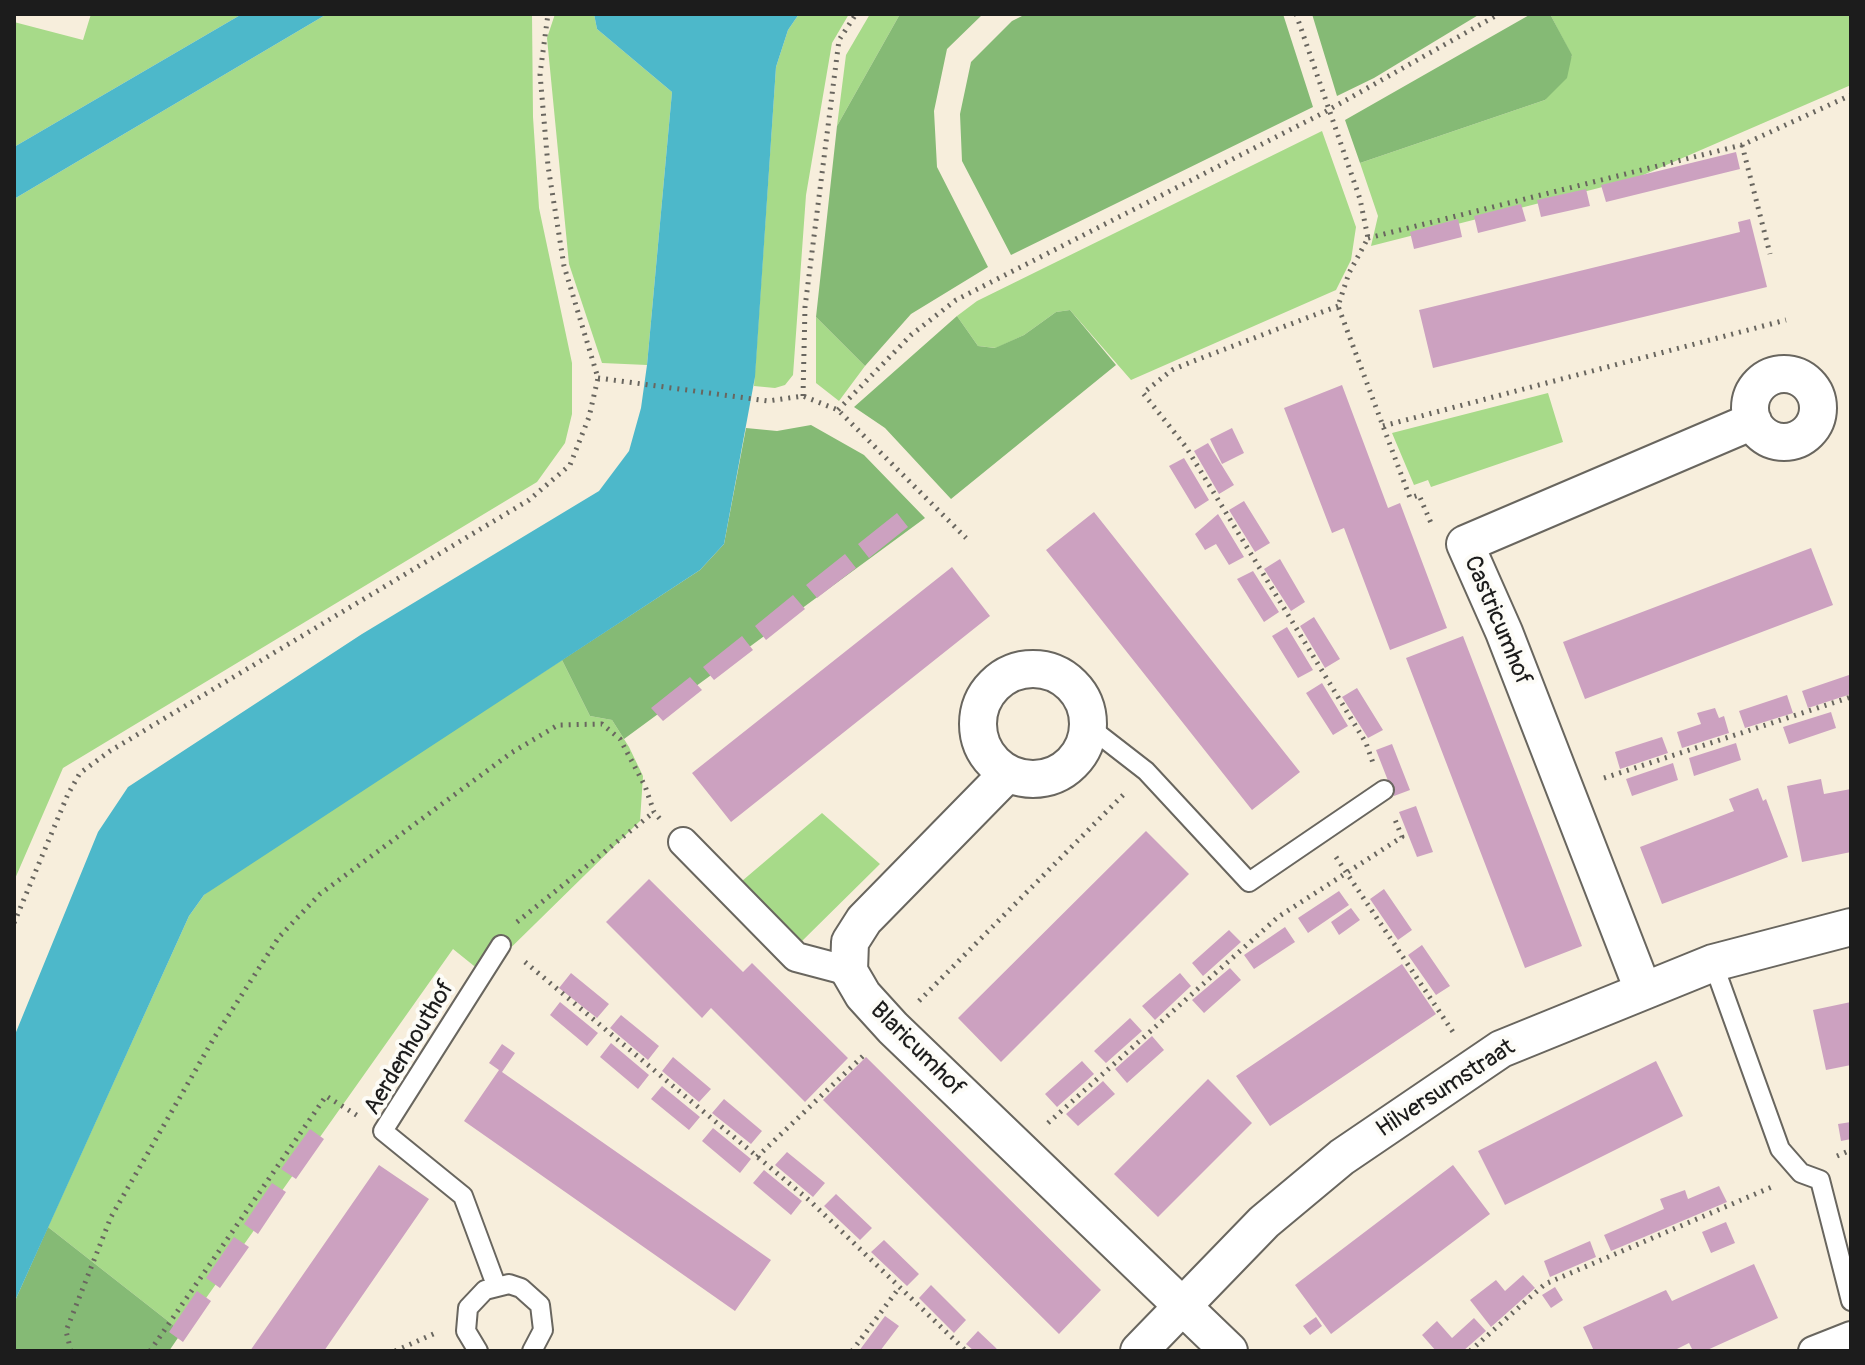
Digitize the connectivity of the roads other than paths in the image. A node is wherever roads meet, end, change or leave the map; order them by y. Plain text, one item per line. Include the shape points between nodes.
1 (1753, 421) dead end
2 (1088, 726) junction
3 (1008, 773) junction
4 (1384, 790) road end
5 (683, 842) road end
6 (1851, 927) edge
7 (501, 945) road end
8 (1713, 963) junction
9 (849, 971) junction
10 (1643, 990) junction
11 (496, 1285) junction
12 (1851, 1301) edge
13 (1180, 1305) junction
14 (1851, 1336) edge
15 (478, 1351) edge
16 (532, 1351) edge
17 (1139, 1351) edge
18 (1229, 1351) edge
19 (1813, 1351) edge

1 - 10 street, Castricumhof via 1465,544
2 - 3 street via 1080,751 1061,771 1026,779
2 - 3 street via 1086,708 1065,679 1031,669 1005,677 985,695 978,730 993,763
2 - 4 lane via 1146,771 1249,882
3 - 9 street via 864,920 850,942
5 - 9 street via 796,957
6 - 8 street, Hilversumstraat
7 - 11 lane, Aerdenhouthof via 383,1131 463,1196
8 - 10 street, Hilversumstraat
8 - 12 lane via 1780,1149 1801,1173 1820,1180
9 - 13 street, Blaricumhof via 893,1028
10 - 13 street, Hilversumstraat via 1501,1049 1342,1157 1264,1222
11 - 15 lane via 475,1297 466,1319 466,1331
11 - 16 lane via 521,1288 540,1305 543,1330
13 - 17 street, Hilversumstraat
13 - 18 street
14 - 19 street

